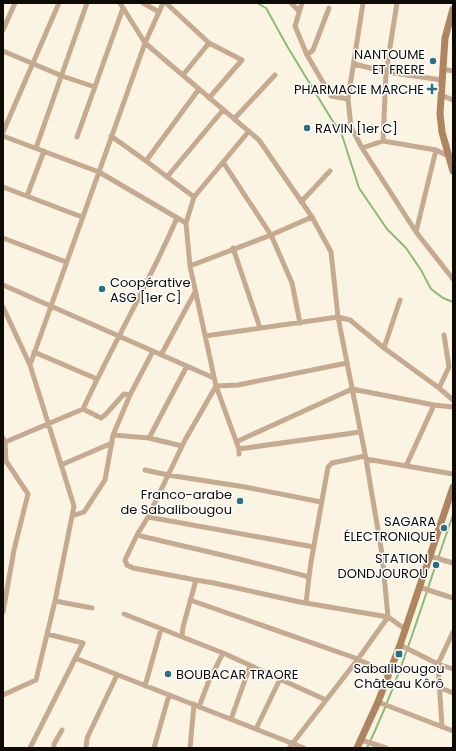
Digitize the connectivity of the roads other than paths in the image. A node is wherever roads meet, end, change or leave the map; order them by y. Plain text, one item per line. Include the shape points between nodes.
1 (15, 3) edge
2 (59, 3) edge
3 (86, 3) edge
4 (143, 3) edge
5 (164, 3) edge
6 (291, 3) edge
7 (302, 3) edge
8 (363, 3) edge
9 (397, 3) edge
10 (121, 5) edge
11 (329, 8) dead end
12 (453, 9) edge
13 (300, 11) junction
14 (159, 12) junction
15 (3, 30) edge
16 (145, 43) junction
17 (209, 43) junction
18 (3, 51) edge
19 (307, 55) junction
20 (32, 64) junction
21 (354, 64) junction
22 (442, 69) junction
23 (453, 71) edge
24 (386, 72) junction
25 (183, 75) junction
26 (275, 75) dead end
27 (62, 76) junction
28 (442, 80) junction
29 (95, 87) junction
30 (199, 89) junction
31 (441, 95) junction
32 (209, 98) junction
33 (348, 98) junction
34 (453, 100) edge
35 (223, 110) junction
36 (234, 119) junction
37 (3, 132) edge
38 (249, 132) junction
39 (3, 136) edge
40 (111, 136) junction
41 (77, 137) dead end
42 (383, 141) junction
43 (36, 148) junction
44 (362, 148) junction
45 (436, 150) junction
46 (44, 151) junction
47 (451, 158) edge
48 (146, 161) junction
49 (223, 162) junction
50 (330, 171) dead end
51 (453, 171) edge
52 (99, 172) junction
53 (167, 177) junction
54 (3, 187) edge
55 (27, 196) junction
56 (194, 197) junction
57 (301, 202) junction
58 (82, 217) junction
59 (312, 217) junction
60 (177, 218) junction
61 (186, 223) junction
62 (416, 232) junction
63 (271, 235) junction
64 (3, 238) edge
65 (233, 248) junction
66 (66, 262) junction
67 (190, 266) junction
68 (453, 278) edge
69 (3, 285) edge
70 (195, 292) junction
71 (400, 300) dead end
72 (50, 306) junction
73 (3, 307) edge
74 (338, 317) junction
75 (300, 323) junction
76 (260, 328) junction
77 (444, 335) dead end
78 (120, 336) junction
79 (205, 336) junction
80 (384, 348) junction
81 (153, 351) junction
82 (34, 352) junction
83 (161, 355) junction
84 (347, 362) junction
85 (30, 365) junction
86 (187, 366) junction
87 (214, 378) junction
88 (97, 379) junction
89 (216, 386) junction
90 (440, 388) junction
91 (352, 389) junction
92 (130, 395) junction
93 (453, 400) edge
94 (434, 405) junction
95 (453, 407) edge
96 (84, 409) junction
97 (48, 424) junction
98 (360, 432) junction
99 (113, 435) junction
100 (149, 438) junction
101 (4, 441) edge
102 (236, 442) junction
103 (112, 444) junction
104 (182, 446) junction
105 (365, 457) junction
106 (61, 465) junction
107 (406, 466) junction
108 (145, 470) dead end
109 (453, 474) edge
110 (168, 475) junction
111 (453, 487) edge
112 (451, 501) edge
113 (321, 502) junction
114 (72, 516) junction
115 (148, 517) junction
116 (137, 535) junction
117 (314, 547) junction
118 (429, 556) junction
119 (453, 563) edge
120 (310, 577) junction
121 (196, 580) junction
122 (419, 587) junction
123 (453, 598) edge
124 (190, 600) junction
125 (55, 601) junction
126 (306, 603) junction
127 (92, 608) dead end
128 (3, 612) edge
129 (124, 614) dead end
130 (388, 617) junction
131 (161, 629) junction
132 (405, 629) junction
133 (453, 632) edge
134 (47, 634) junction
135 (182, 636) junction
136 (400, 645) junction
137 (223, 654) junction
138 (75, 658) junction
139 (358, 658) junction
140 (438, 664) junction
141 (250, 666) junction
142 (453, 669) edge
143 (388, 674) junction
144 (117, 675) junction
145 (280, 678) junction
146 (145, 686) junction
147 (439, 687) junction
148 (453, 693) edge
149 (3, 695) edge
150 (169, 695) junction
151 (326, 700) junction
152 (378, 702) junction
153 (196, 706) junction
154 (232, 720) junction
155 (442, 727) junction
156 (256, 729) junction
157 (62, 730) dead end
158 (453, 731) edge
159 (361, 740) junction
160 (291, 746) edge
161 (30, 748) edge
162 (54, 748) edge
163 (86, 748) edge
164 (154, 748) edge
165 (190, 748) edge
166 (304, 748) edge
167 (357, 748) edge
168 (386, 748) edge

1 - 15 street
2 - 20 street
3 - 27 street
4 - 14 street
5 - 14 street
5 - 17 street
6 - 13 street
7 - 13 street
8 - 21 street
9 - 24 street
10 - 16 street
10 - 29 street
11 - 19 street via 313,50
12 - 22 main road via 445,38
13 - 19 street via 294,26
14 - 16 street
16 - 25 street
16 - 40 street
17 - 25 street
17 - 32 street via 242,60
18 - 20 street
19 - 33 street via 331,96
20 - 27 street
20 - 37 street
21 - 24 street
21 - 33 street
22 - 23 street
22 - 28 main road
24 - 28 street
24 - 42 street
25 - 30 street
26 - 36 street
27 - 29 street
27 - 43 street
28 - 31 main road
29 - 41 street
30 - 32 street
30 - 48 street
31 - 34 street
31 - 47 main road via 442,132
32 - 35 street
33 - 44 street via 351,127
35 - 36 street
35 - 53 street
36 - 38 street
38 - 49 street
38 - 57 street via 258,140
39 - 43 street
40 - 48 street
40 - 52 street
42 - 44 street
42 - 45 street
43 - 46 street
44 - 62 street
45 - 47 street
45 - 62 street
46 - 52 street
46 - 55 street
47 - 51 main road
48 - 53 street
49 - 56 street
49 - 63 street
50 - 57 street
52 - 58 street
52 - 60 street
53 - 56 street
54 - 55 street
55 - 58 street
56 - 61 street
57 - 59 street
58 - 66 street
59 - 63 street
59 - 74 street via 331,252
60 - 61 street
60 - 78 street via 161,256
61 - 67 street
62 - 68 street
63 - 65 street
63 - 75 street via 292,283
64 - 66 street
65 - 67 street
65 - 76 street
66 - 72 street
67 - 70 street
69 - 72 street
70 - 79 street
70 - 83 street
71 - 80 street
72 - 78 street
72 - 82 street
73 - 85 street
74 - 75 street
74 - 80 street via 350,320
74 - 84 street
75 - 76 street
76 - 79 street
77 - 90 street via 449,367
78 - 81 street
78 - 88 street
79 - 87 street
80 - 90 street
81 - 83 street
81 - 92 street
82 - 85 street
82 - 88 street
83 - 86 street
84 - 89 street via 238,385
84 - 91 street
85 - 97 street
86 - 87 street
86 - 100 street
87 - 89 street
88 - 96 street
89 - 102 street
89 - 104 street
90 - 93 street
91 - 94 street
91 - 98 street
91 - 102 street
92 - 96 street via 124,394 100,418
92 - 99 street
94 - 95 street
94 - 107 street
96 - 97 street
97 - 101 street
97 - 106 street
98 - 102 street via 239,452
98 - 105 street
99 - 100 street
99 - 103 street
100 - 104 street
101 - 128 street via 6,461 28,494 14,550
103 - 106 street
103 - 114 street via 105,480 84,512
104 - 110 street
105 - 107 street
105 - 113 street via 332,463 328,467
105 - 130 street via 382,554
106 - 114 street via 74,506
107 - 109 street
108 - 110 street
110 - 113 street
110 - 115 street
111 - 112 main road
112 - 118 main road
113 - 117 street
114 - 125 street
115 - 116 street
115 - 117 street
116 - 120 street via 265,564
116 - 121 street via 125,560 127,565
117 - 120 street
118 - 119 street
118 - 122 main road
120 - 126 street
121 - 124 street
121 - 126 street
122 - 123 street
122 - 132 main road
124 - 135 street
124 - 139 street
125 - 127 street
125 - 134 street
126 - 130 street
129 - 131 street
130 - 132 street
130 - 139 street
131 - 135 street
131 - 146 street
132 - 136 main road
133 - 140 street
134 - 138 street via 82,643
134 - 149 street via 36,680
135 - 137 street
136 - 140 street
136 - 143 main road
137 - 141 street
137 - 153 street
138 - 144 street
138 - 161 street
139 - 143 street
139 - 151 street
140 - 142 street
140 - 147 street
141 - 145 street
141 - 154 street
143 - 152 main road
144 - 146 street
144 - 163 street via 87,738
145 - 151 street
145 - 156 street
146 - 150 street
147 - 148 street
147 - 155 street
150 - 153 street
150 - 164 street
151 - 160 street
152 - 155 street
152 - 159 main road
153 - 154 street
153 - 165 street
154 - 156 street
155 - 158 street
156 - 160 street
157 - 162 street
159 - 167 main road
159 - 168 street
160 - 166 street

